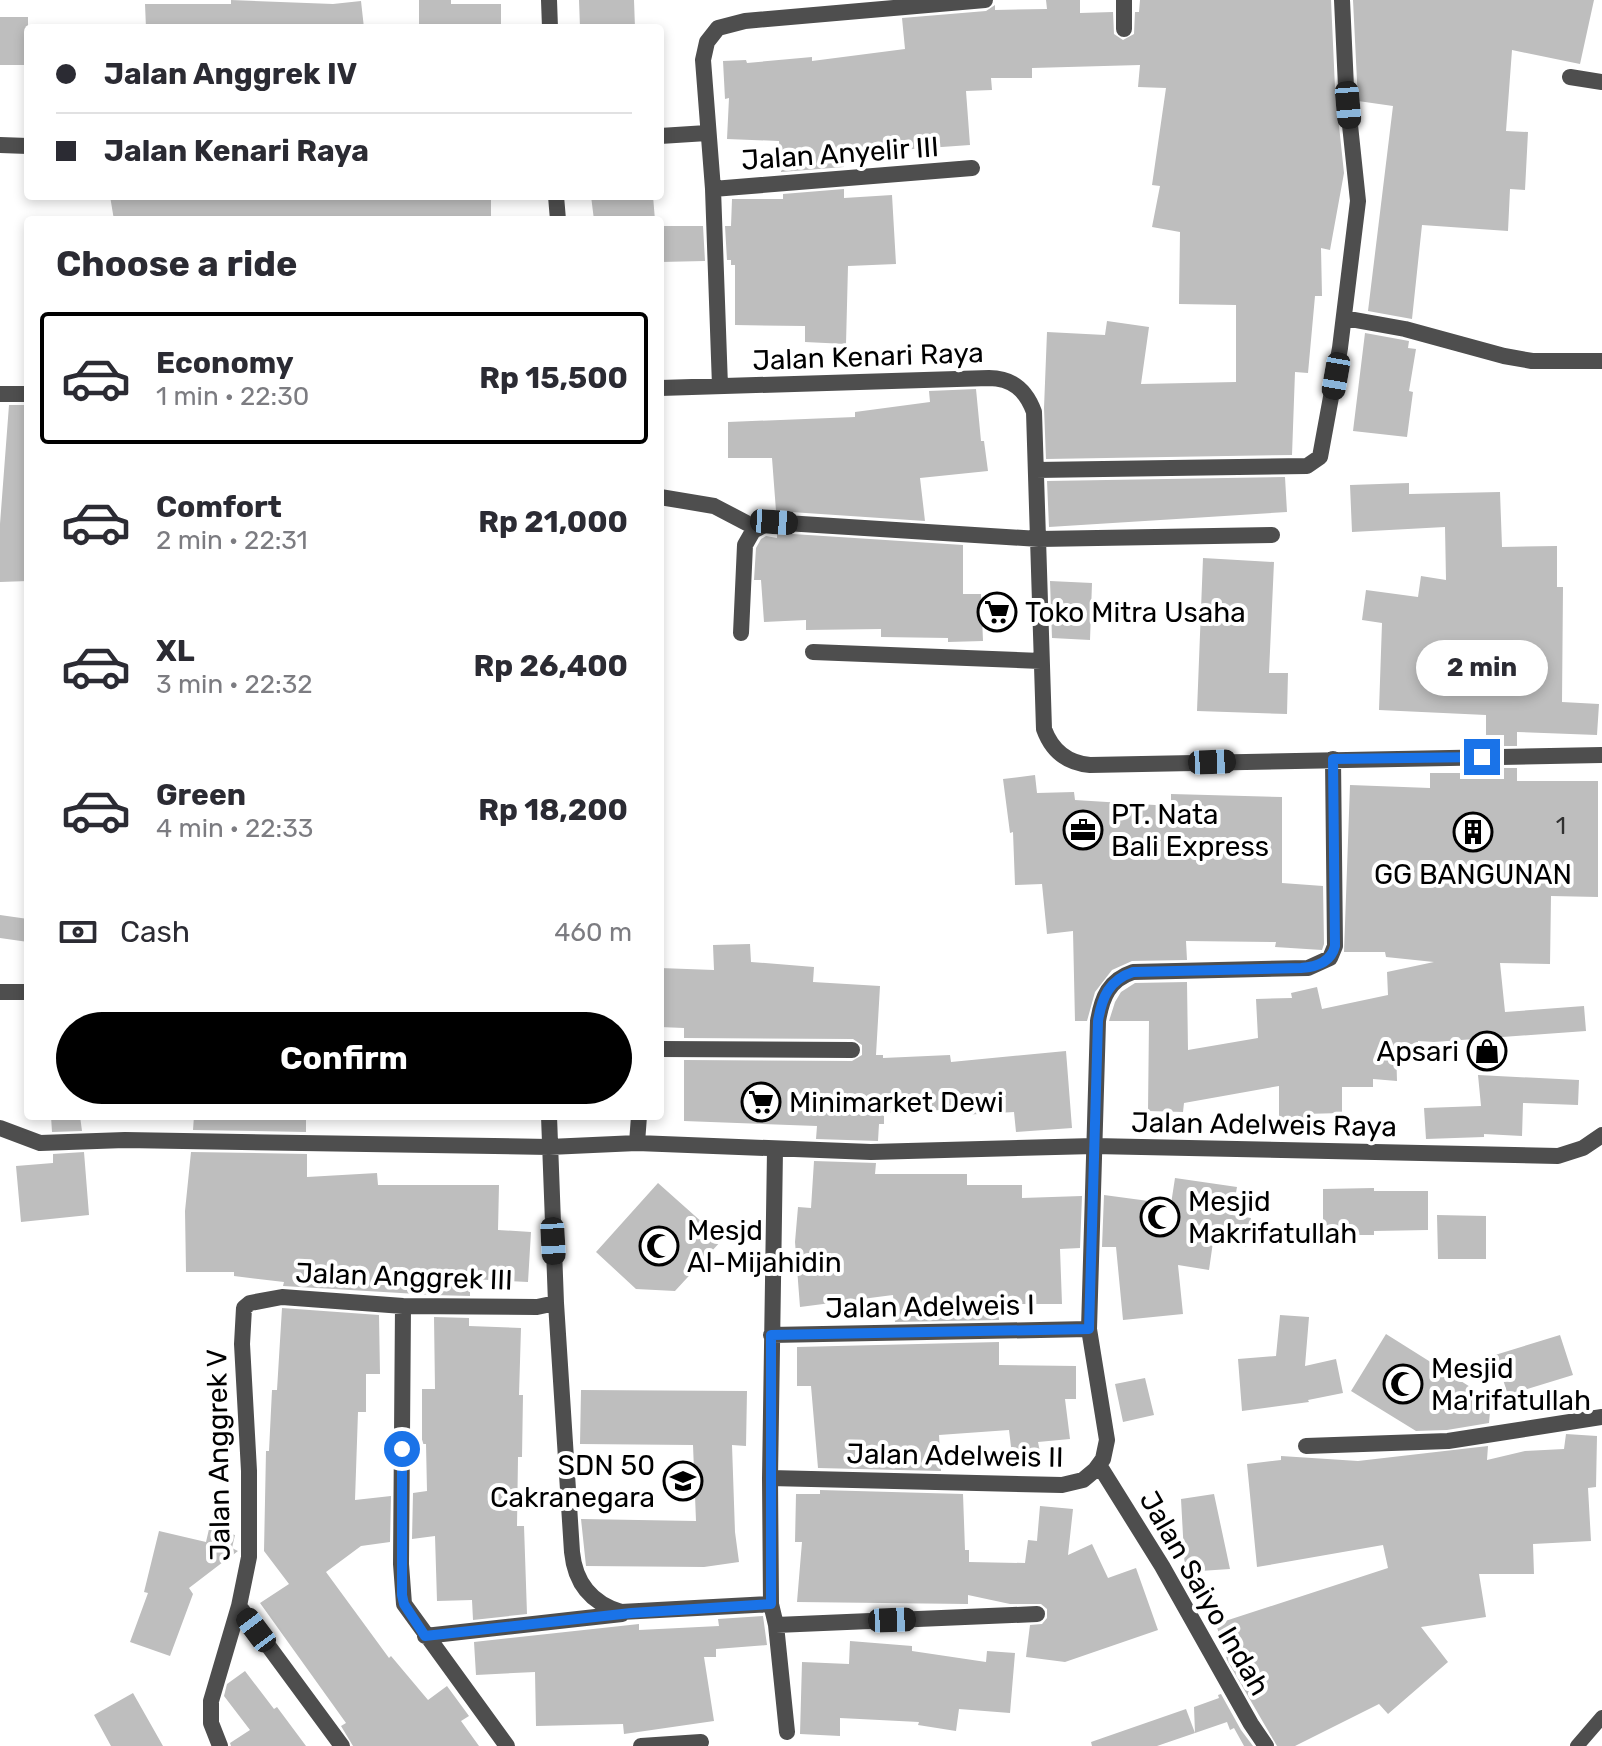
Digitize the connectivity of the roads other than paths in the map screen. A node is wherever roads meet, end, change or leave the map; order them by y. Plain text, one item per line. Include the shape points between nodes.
1 (549, 0) edge
2 (985, 0) edge
3 (1124, 0) edge
4 (1342, 0) edge
5 (550, 24) edge
6 (1124, 29) dead end
7 (1570, 77) dead end
8 (1602, 82) edge
9 (707, 133) junction
10 (664, 136) edge
11 (0, 145) edge
12 (24, 146) edge
13 (972, 168) dead end
14 (713, 189) junction
15 (1344, 318) junction
16 (1602, 361) edge
17 (720, 386) junction
18 (664, 388) edge
19 (0, 394) edge
20 (24, 394) edge
21 (1036, 470) junction
22 (664, 498) edge
23 (756, 528) junction
24 (1272, 535) dead end
25 (1039, 539) junction
26 (741, 633) dead end
27 (813, 652) dead end
28 (1041, 661) junction
29 (1602, 755) edge
30 (1333, 759) junction
31 (0, 992) edge
32 (24, 992) edge
33 (664, 1049) edge
34 (852, 1050) dead end
35 (549, 1120) edge
36 (639, 1120) edge
37 (0, 1128) edge
38 (1602, 1135) edge
39 (637, 1143) junction
40 (1094, 1146) junction
41 (549, 1147) junction
42 (775, 1150) junction
43 (250, 1303) joint
44 (556, 1303) junction
45 (403, 1306) junction
46 (1089, 1329) junction
47 (771, 1335) junction
48 (1602, 1417) edge
49 (1306, 1446) dead end
50 (1099, 1465) junction
51 (770, 1478) junction
52 (771, 1604) junction
53 (239, 1606) junction
54 (631, 1613) junction
55 (1037, 1614) dead end
56 (776, 1625) junction
57 (425, 1636) junction
58 (1602, 1717) edge
59 (787, 1732) dead end
60 (701, 1742) dead end
61 (220, 1746) edge
62 (342, 1746) edge
63 (507, 1746) edge
64 (641, 1746) edge
65 (1266, 1746) edge
66 (1577, 1746) edge

1 - 5 street
2 - 9 street via 745,21 718,28 703,53
3 - 6 street
4 - 15 street via 1358,201
7 - 8 street
9 - 10 street
9 - 14 street
11 - 12 street
13 - 14 street, Jalan Anyelir III
14 - 17 street
15 - 16 street via 1532,361
15 - 21 street via 1326,432 1320,457 1312,464
17 - 18 street, Jalan Kenari Raya
17 - 21 street, Jalan Kenari Raya via 1003,379 1021,389 1032,406
19 - 20 street
21 - 25 street, Jalan Kenari Raya
22 - 23 street via 714,506
23 - 25 street via 774,522
23 - 26 street via 745,545
24 - 25 street
25 - 28 street, Jalan Kenari Raya
27 - 28 street
28 - 30 street, Jalan Kenari Raya via 1044,729 1055,750 1075,763
29 - 30 street, Jalan Kenari Raya
30 - 40 street, Jalan Adelweis II via 1335,946 1330,958 1308,968 1147,970 1118,979 1105,994 1098,1021
31 - 32 street
33 - 34 street
35 - 41 street
36 - 39 street
37 - 41 street, Jalan Adelweis Raya via 40,1143
38 - 40 street, Jalan Adelweis Raya via 1558,1156
39 - 41 street, Jalan Adelweis Raya
39 - 42 street, Jalan Adelweis Raya
40 - 42 street, Jalan Adelweis Raya
40 - 46 street, Jalan Adelweis II
41 - 44 street
42 - 47 street
43 - 45 street, Jalan Anggrek III via 308,1297
43 - 53 street, Jalan Anggrek V via 244,1308 242,1327 249,1557
44 - 45 street, Jalan Anggrek III
44 - 54 street via 573,1562 593,1598
45 - 57 street via 402,1595
46 - 47 street, Jalan Adelweis I
46 - 50 street, Jalan Adelweis II via 1107,1440
47 - 51 street
48 - 49 street via 1448,1441
50 - 51 street, Jalan Adelweis II via 1083,1480 1062,1485
50 - 65 street, Jalan Saiyo Indah
51 - 52 street
52 - 54 street
52 - 56 street
53 - 61 street, Jalan Anggrek V via 211,1701 211,1723
53 - 62 street
54 - 57 street
55 - 56 street
56 - 59 street
57 - 63 street
58 - 66 lane
60 - 64 street

